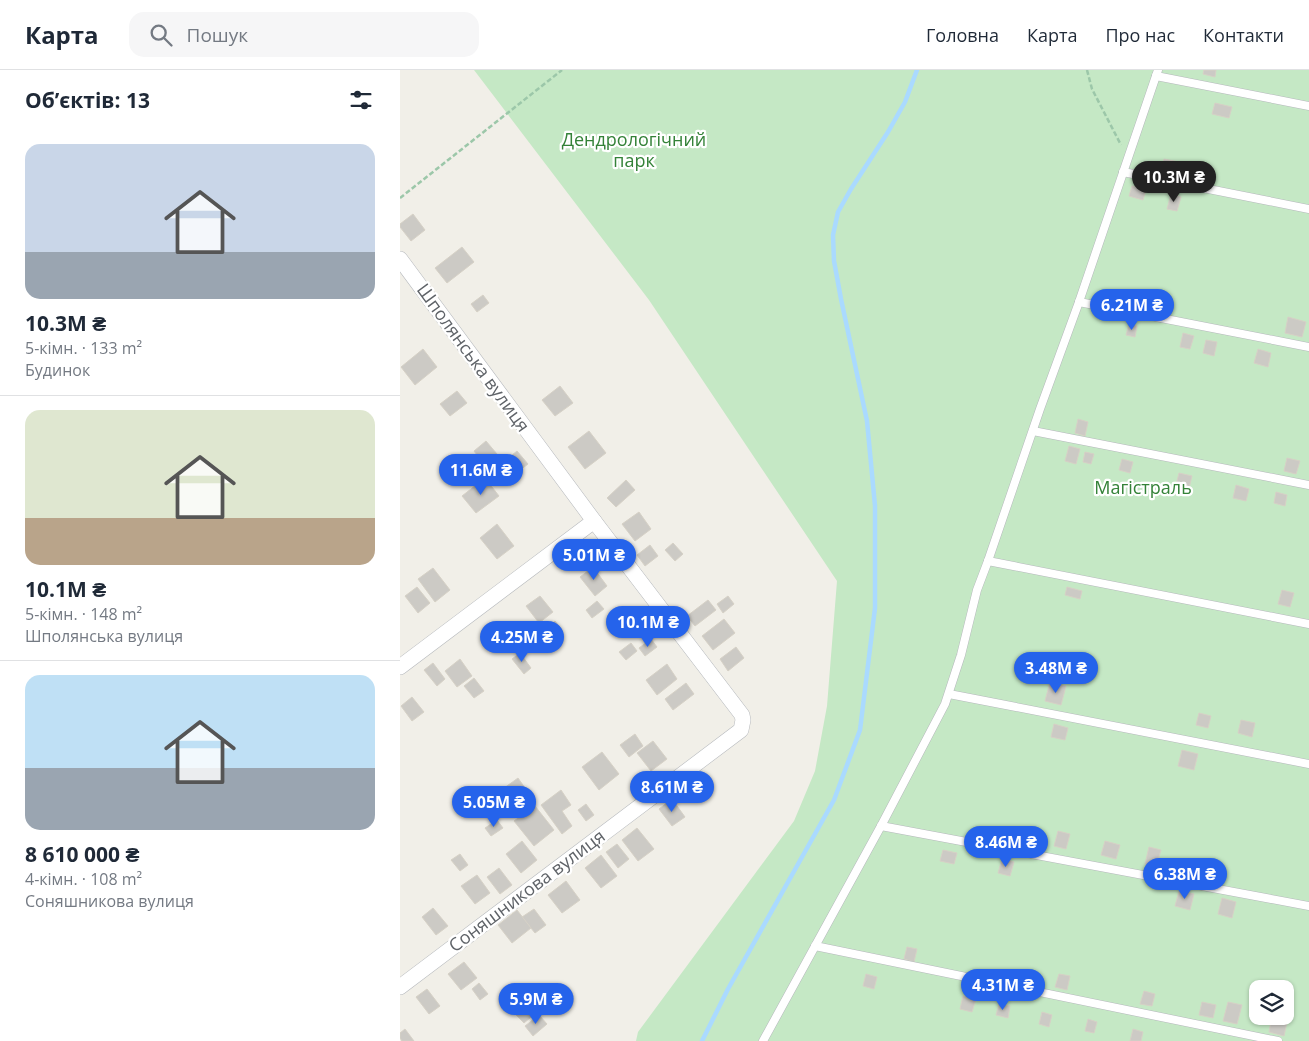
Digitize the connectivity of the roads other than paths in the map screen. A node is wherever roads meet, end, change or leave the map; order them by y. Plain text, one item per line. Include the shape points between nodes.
1 (1157, 73) edge
2 (1309, 106) edge
3 (1123, 172) junction
4 (1309, 209) edge
5 (400, 259) edge
6 (1079, 302) junction
7 (1309, 347) edge
8 (1033, 431) junction
9 (1309, 485) edge
10 (594, 521) junction
11 (988, 561) junction
12 (1309, 624) edge
13 (400, 666) edge
14 (948, 694) junction
15 (743, 720) joint
16 (1309, 764) edge
17 (881, 826) junction
18 (1309, 906) edge
19 (815, 946) junction
20 (400, 987) edge
21 (763, 1041) edge
22 (1278, 1041) edge

1 - 2 lane
1 - 3 lane
3 - 4 lane
3 - 6 lane
5 - 10 street, Шполянська вулиця
6 - 7 lane
6 - 8 lane
8 - 9 lane
8 - 11 lane
10 - 13 street
10 - 15 street, Шполянська вулиця
11 - 12 lane
11 - 14 lane
14 - 16 lane
14 - 17 lane
15 - 20 street, Соняшникова вулиця via 741,730
17 - 18 lane
17 - 19 lane
19 - 21 lane
19 - 22 lane

